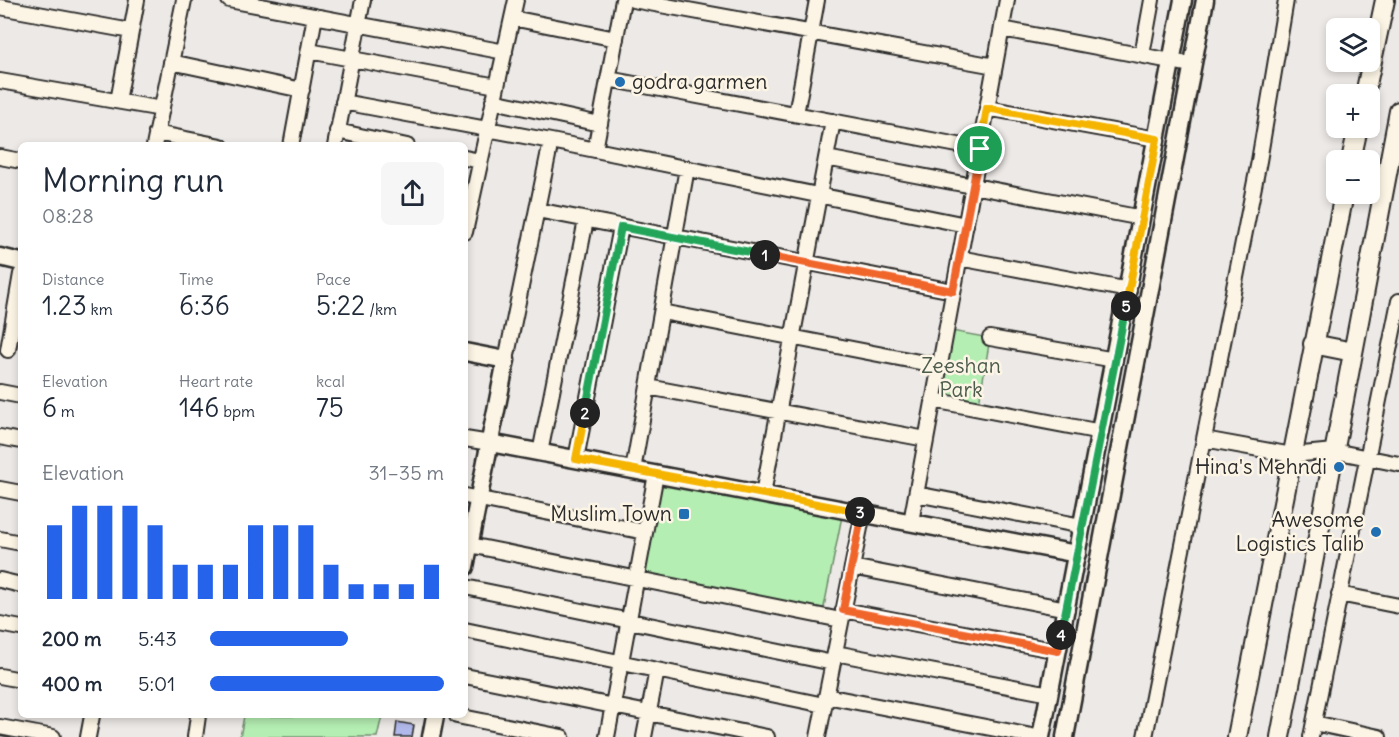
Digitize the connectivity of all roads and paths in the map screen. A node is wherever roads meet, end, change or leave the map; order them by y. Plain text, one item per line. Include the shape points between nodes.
1 (137, 0) edge
2 (184, 0) edge
3 (229, 0) edge
4 (363, 0) edge
5 (516, 0) edge
6 (623, 0) edge
7 (633, 0) edge
8 (817, 0) edge
9 (1007, 0) edge
10 (1152, 0) edge
11 (1183, 0) edge
12 (1205, 0) edge
13 (1286, 0) edge
14 (1385, 0) edge
15 (660, 2) edge
16 (0, 7) edge
17 (315, 16) junction
18 (512, 18) junction
19 (358, 25) junction
20 (1002, 29) junction
21 (131, 31) junction
22 (811, 33) junction
23 (616, 39) junction
24 (309, 51) junction
25 (505, 52) junction
26 (1142, 55) junction
27 (352, 59) junction
28 (1171, 61) junction
29 (171, 63) junction
30 (1192, 65) junction
31 (995, 66) junction
32 (608, 79) junction
33 (0, 81) edge
34 (1367, 84) edge
35 (497, 86) junction
36 (302, 90) junction
37 (118, 101) junction
38 (493, 101) junction
39 (343, 102) junction
40 (987, 108) junction
41 (162, 109) junction
42 (1399, 111) edge
43 (796, 114) junction
44 (833, 121) junction
45 (600, 124) junction
46 (487, 129) junction
47 (337, 131) junction
48 (1157, 139) junction
49 (155, 140) edge
50 (551, 141) junction
51 (177, 142) edge
52 (292, 142) edge
53 (335, 142) edge
54 (388, 142) edge
55 (980, 149) junction
56 (595, 150) junction
57 (0, 157) edge
58 (826, 158) junction
59 (468, 159) edge
60 (18, 160) edge
61 (480, 161) junction
62 (687, 168) junction
63 (1393, 180) edge
64 (973, 186) junction
65 (469, 194) edge
66 (819, 195) junction
67 (1342, 204) edge
68 (537, 210) junction
69 (1142, 218) junction
70 (586, 220) junction
71 (966, 225) junction
72 (621, 227) junction
73 (675, 238) junction
74 (0, 257) edge
75 (959, 258) junction
76 (18, 261) edge
77 (807, 263) junction
78 (1129, 290) junction
79 (953, 291) junction
80 (1399, 301) edge
81 (18, 312) edge
82 (662, 312) junction
83 (1397, 326) edge
84 (793, 337) junction
85 (990, 338) dead end
86 (1313, 344) junction
87 (10, 351) edge
88 (1353, 352) junction
89 (468, 353) edge
90 (506, 360) junction
91 (1115, 360) junction
92 (940, 366) junction
93 (648, 387) junction
94 (0, 392) edge
95 (18, 395) edge
96 (933, 400) junction
97 (778, 412) junction
98 (1101, 432) junction
99 (0, 437) edge
100 (468, 439) edge
101 (926, 439) junction
102 (1204, 439) junction
103 (18, 440) edge
104 (490, 443) junction
105 (1334, 451) junction
106 (540, 453) junction
107 (1292, 455) junction
108 (1368, 458) junction
109 (576, 459) junction
110 (1399, 464) edge
111 (633, 470) junction
112 (656, 474) junction
113 (0, 489) edge
114 (18, 492) edge
115 (763, 494) junction
116 (916, 494) junction
117 (472, 497) edge
118 (862, 513) junction
119 (911, 522) junction
120 (1082, 526) junction
121 (645, 532) junction
122 (468, 535) edge
123 (0, 539) edge
124 (18, 542) edge
125 (468, 544) edge
126 (1077, 554) junction
127 (852, 567) junction
128 (636, 579) junction
129 (0, 580) edge
130 (18, 584) edge
131 (468, 588) edge
132 (1339, 594) junction
133 (1399, 606) edge
134 (1067, 609) junction
135 (842, 615) junction
136 (628, 621) junction
137 (0, 624) edge
138 (18, 627) edge
139 (468, 631) edge
140 (1058, 651) junction
141 (834, 658) junction
142 (621, 662) junction
143 (657, 670) junction
144 (0, 676) edge
145 (468, 677) edge
146 (18, 679) edge
147 (1050, 694) junction
148 (825, 700) junction
149 (612, 706) junction
150 (649, 713) junction
151 (92, 718) edge
152 (198, 718) edge
153 (435, 718) edge
154 (467, 718) edge
155 (0, 726) edge
156 (1313, 730) edge
157 (821, 736) edge
158 (52, 737) edge
159 (88, 737) edge
160 (195, 737) edge
161 (431, 737) edge
162 (562, 737) edge
163 (607, 737) edge
164 (644, 737) edge
165 (767, 737) edge
166 (1039, 737) edge
167 (1065, 737) edge
168 (1145, 737) edge
169 (1237, 737) edge
170 (1280, 737) edge
171 (1378, 737) edge

1 - 21 street
2 - 29 street
3 - 17 street
4 - 19 street
5 - 18 street
6 - 23 street
7 - 15 street
8 - 22 street
9 - 20 street
10 - 26 street
11 - 28 street
12 - 30 street
13 - 102 street via 1259,161
14 - 34 main road
15 - 22 street
16 - 21 street
17 - 19 street
17 - 24 street
18 - 23 street
18 - 25 street
19 - 25 street
19 - 27 street
20 - 26 street
20 - 31 street
21 - 37 street
22 - 31 street
22 - 43 street
23 - 32 street
24 - 27 street
24 - 36 street
25 - 35 street
26 - 28 street
27 - 35 street
27 - 39 street
28 - 30 street
28 - 48 street
29 - 36 street
29 - 41 street
30 - 167 street
31 - 40 street
32 - 43 street
32 - 45 street
33 - 37 street
35 - 38 street
36 - 52 street
37 - 41 street
38 - 45 street
38 - 46 street
39 - 46 street
39 - 47 street
40 - 48 street
40 - 55 street
41 - 49 street
42 - 63 main road
43 - 44 street
44 - 55 street
44 - 58 street
45 - 56 street
46 - 50 street
46 - 61 street
47 - 53 street
47 - 54 street
48 - 69 street
49 - 51 street
50 - 56 street
50 - 68 street
55 - 64 street
56 - 62 street
57 - 60 street
58 - 64 street
58 - 66 street
59 - 61 street
61 - 65 street
62 - 66 street
62 - 73 street
63 - 88 main road
64 - 69 street
64 - 71 street
66 - 71 street
66 - 77 street
67 - 86 main road
68 - 70 street
68 - 90 street
69 - 78 street
70 - 72 street
70 - 106 street
71 - 75 street
72 - 73 street
72 - 109 street
73 - 77 street
73 - 82 street
74 - 76 street
75 - 78 street
75 - 79 street
77 - 79 street
77 - 84 street
78 - 91 street
79 - 92 street
80 - 83 street
81 - 87 street
82 - 84 street
82 - 93 street
83 - 108 street
84 - 92 street
84 - 97 street
85 - 91 street
86 - 88 main road
86 - 107 main road
88 - 105 main road
89 - 90 street
90 - 104 street
91 - 98 street
92 - 96 street
93 - 97 street
93 - 111 street
94 - 95 street
96 - 98 street
96 - 101 street
97 - 101 street
97 - 115 street
98 - 120 street
99 - 103 street
100 - 104 street
101 - 116 street
102 - 107 street
102 - 168 street
104 - 106 street
104 - 117 street
105 - 107 street
105 - 108 street
105 - 170 main road
106 - 109 street
107 - 169 main road
108 - 110 street
108 - 132 street
109 - 111 street
111 - 112 street
112 - 115 street
112 - 121 street
113 - 114 street
115 - 118 street
116 - 119 street
116 - 120 street
117 - 121 street
117 - 122 street
118 - 119 street
118 - 127 street
119 - 126 street
120 - 126 street
121 - 128 street
123 - 124 street
125 - 128 street
126 - 134 street
127 - 134 street
127 - 135 street
128 - 135 street
128 - 136 street
129 - 130 street
131 - 136 street
132 - 133 street
132 - 156 street
134 - 140 street
135 - 140 street
135 - 141 street
136 - 141 street
136 - 142 street
137 - 138 street
139 - 142 street
140 - 147 street
141 - 147 street
141 - 148 street
142 - 143 street
142 - 149 street
143 - 148 street
143 - 150 street
144 - 146 street
145 - 149 street
147 - 166 street
148 - 157 street
148 - 166 street
149 - 150 street
149 - 163 street
150 - 164 street
150 - 165 street
151 - 159 street
152 - 160 street
153 - 161 street
154 - 162 street
155 - 158 street
156 - 171 street

